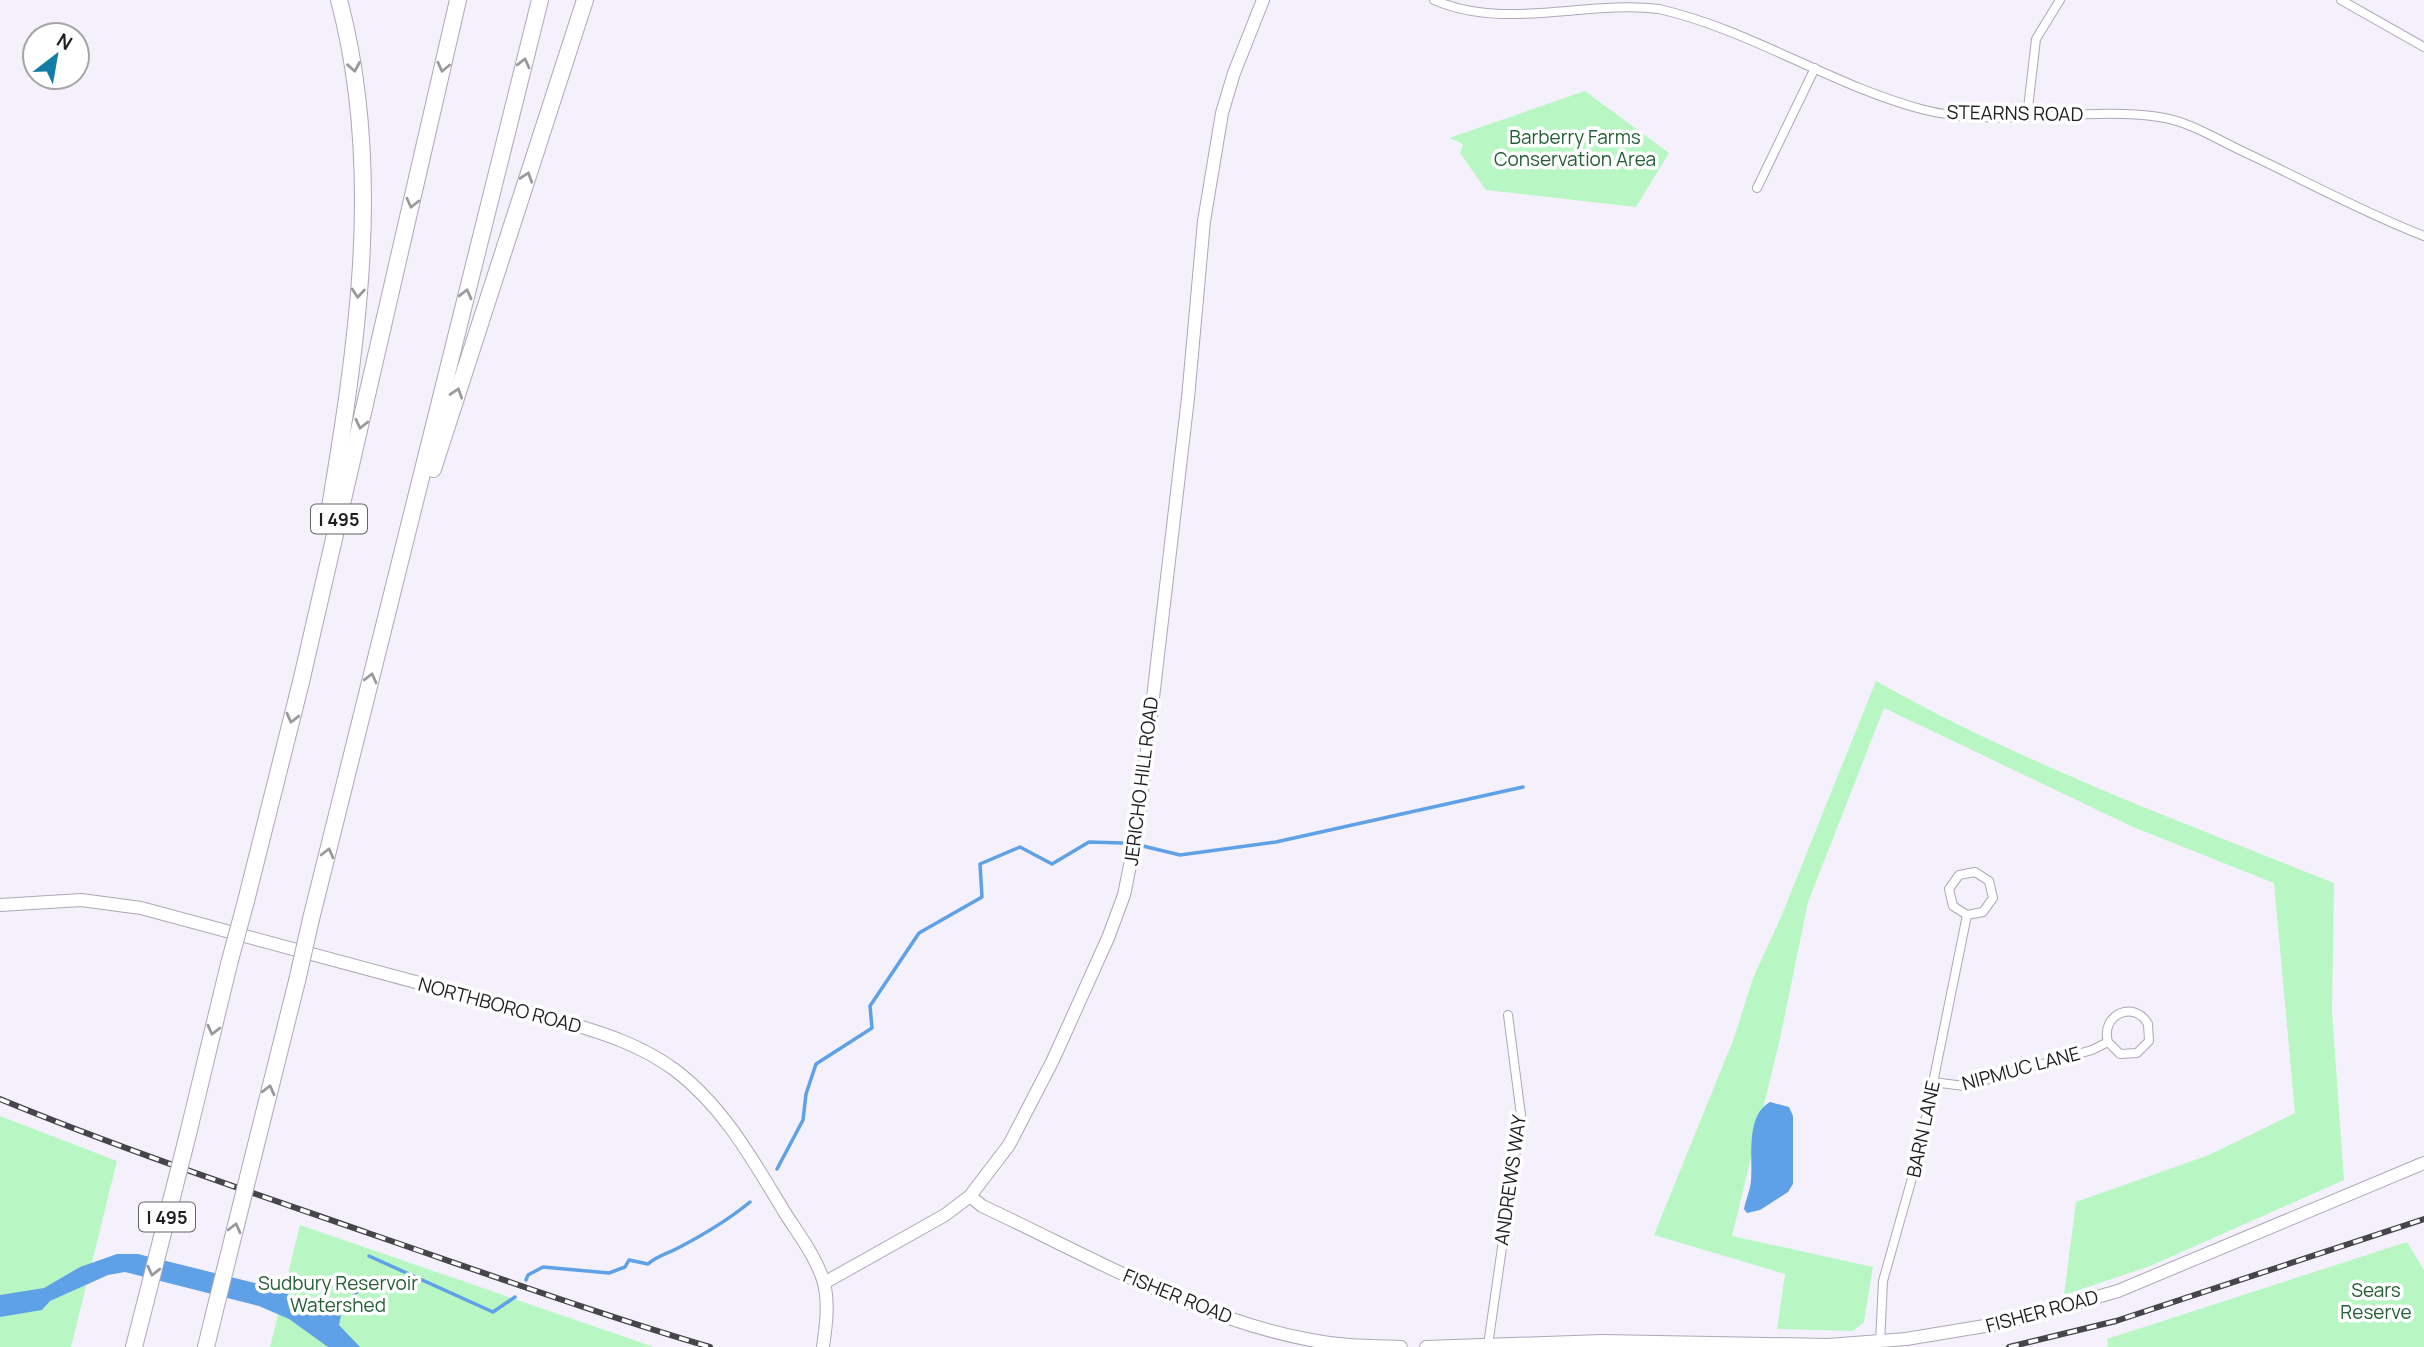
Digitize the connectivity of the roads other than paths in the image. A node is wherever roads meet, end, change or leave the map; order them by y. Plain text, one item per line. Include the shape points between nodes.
1 (339, 0) edge
2 (458, 0) edge
3 (540, 0) edge
4 (585, 0) edge
5 (1263, 0) edge
6 (1434, 0) edge
7 (2060, 0) edge
8 (2341, 0) edge
9 (2424, 47) edge
10 (1815, 68) junction
11 (2027, 117) junction
12 (1758, 188) dead end
13 (2424, 236) edge
14 (391, 598) junction
15 (301, 682) junction
16 (0, 905) edge
17 (1967, 915) junction
18 (1508, 1015) dead end
19 (2108, 1042) junction
20 (1933, 1082) junction
21 (2424, 1163) edge
22 (970, 1196) junction
23 (824, 1283) junction
24 (1880, 1342) junction
25 (1488, 1345) junction
26 (134, 1347) edge
27 (206, 1347) edge
28 (823, 1347) edge
29 (1401, 1347) edge
30 (1426, 1347) edge

1 -> 15 highway via 361,119 362,238 346,407
2 -> 15 highway, I 495
14 -> 3 highway
14 -> 4 highway
5 - 22 street, JERICHO HILL ROAD via 1234,72 1214,159 1132,865 1108,938 1053,1060 1009,1144
6 - 10 street, STEARNS ROAD via 1471,11 1563,6 1657,8 1742,36
7 - 11 street via 2036,39
8 - 9 street
10 - 11 street, STEARNS ROAD via 1927,111
10 - 12 street
11 - 13 street, STEARNS ROAD via 2124,114 2181,121
27 -> 14 highway, bridge
15 -> 26 highway, I 495, bridge
16 - 23 street, NORTHBORO ROAD via 81,900 141,908 632,1044 688,1080 736,1134
17 - 17 street via 1983,912 1993,898 1989,881 1975,872 1959,875 1949,889 1953,906
17 - 20 street, BARN LANE
18 - 25 street, ANDREWS WAY via 1521,1122
19 - 19 street via 2107,1025 2119,1013 2136,1012 2148,1024 2149,1041 2137,1053 2120,1054
19 - 20 street, NIPMUC LANE via 1967,1085
20 - 24 street, BARN LANE via 1884,1281
21 - 24 street, FISHER ROAD via 2118,1290 2009,1322
22 - 23 street, JERICHO HILL ROAD via 924,1229
22 - 29 street, FISHER ROAD via 1078,1253 1213,1314 1313,1341
23 - 28 street, NORTHBORO ROAD via 827,1319
24 - 25 street, FISHER ROAD
25 - 30 street, FISHER ROAD

